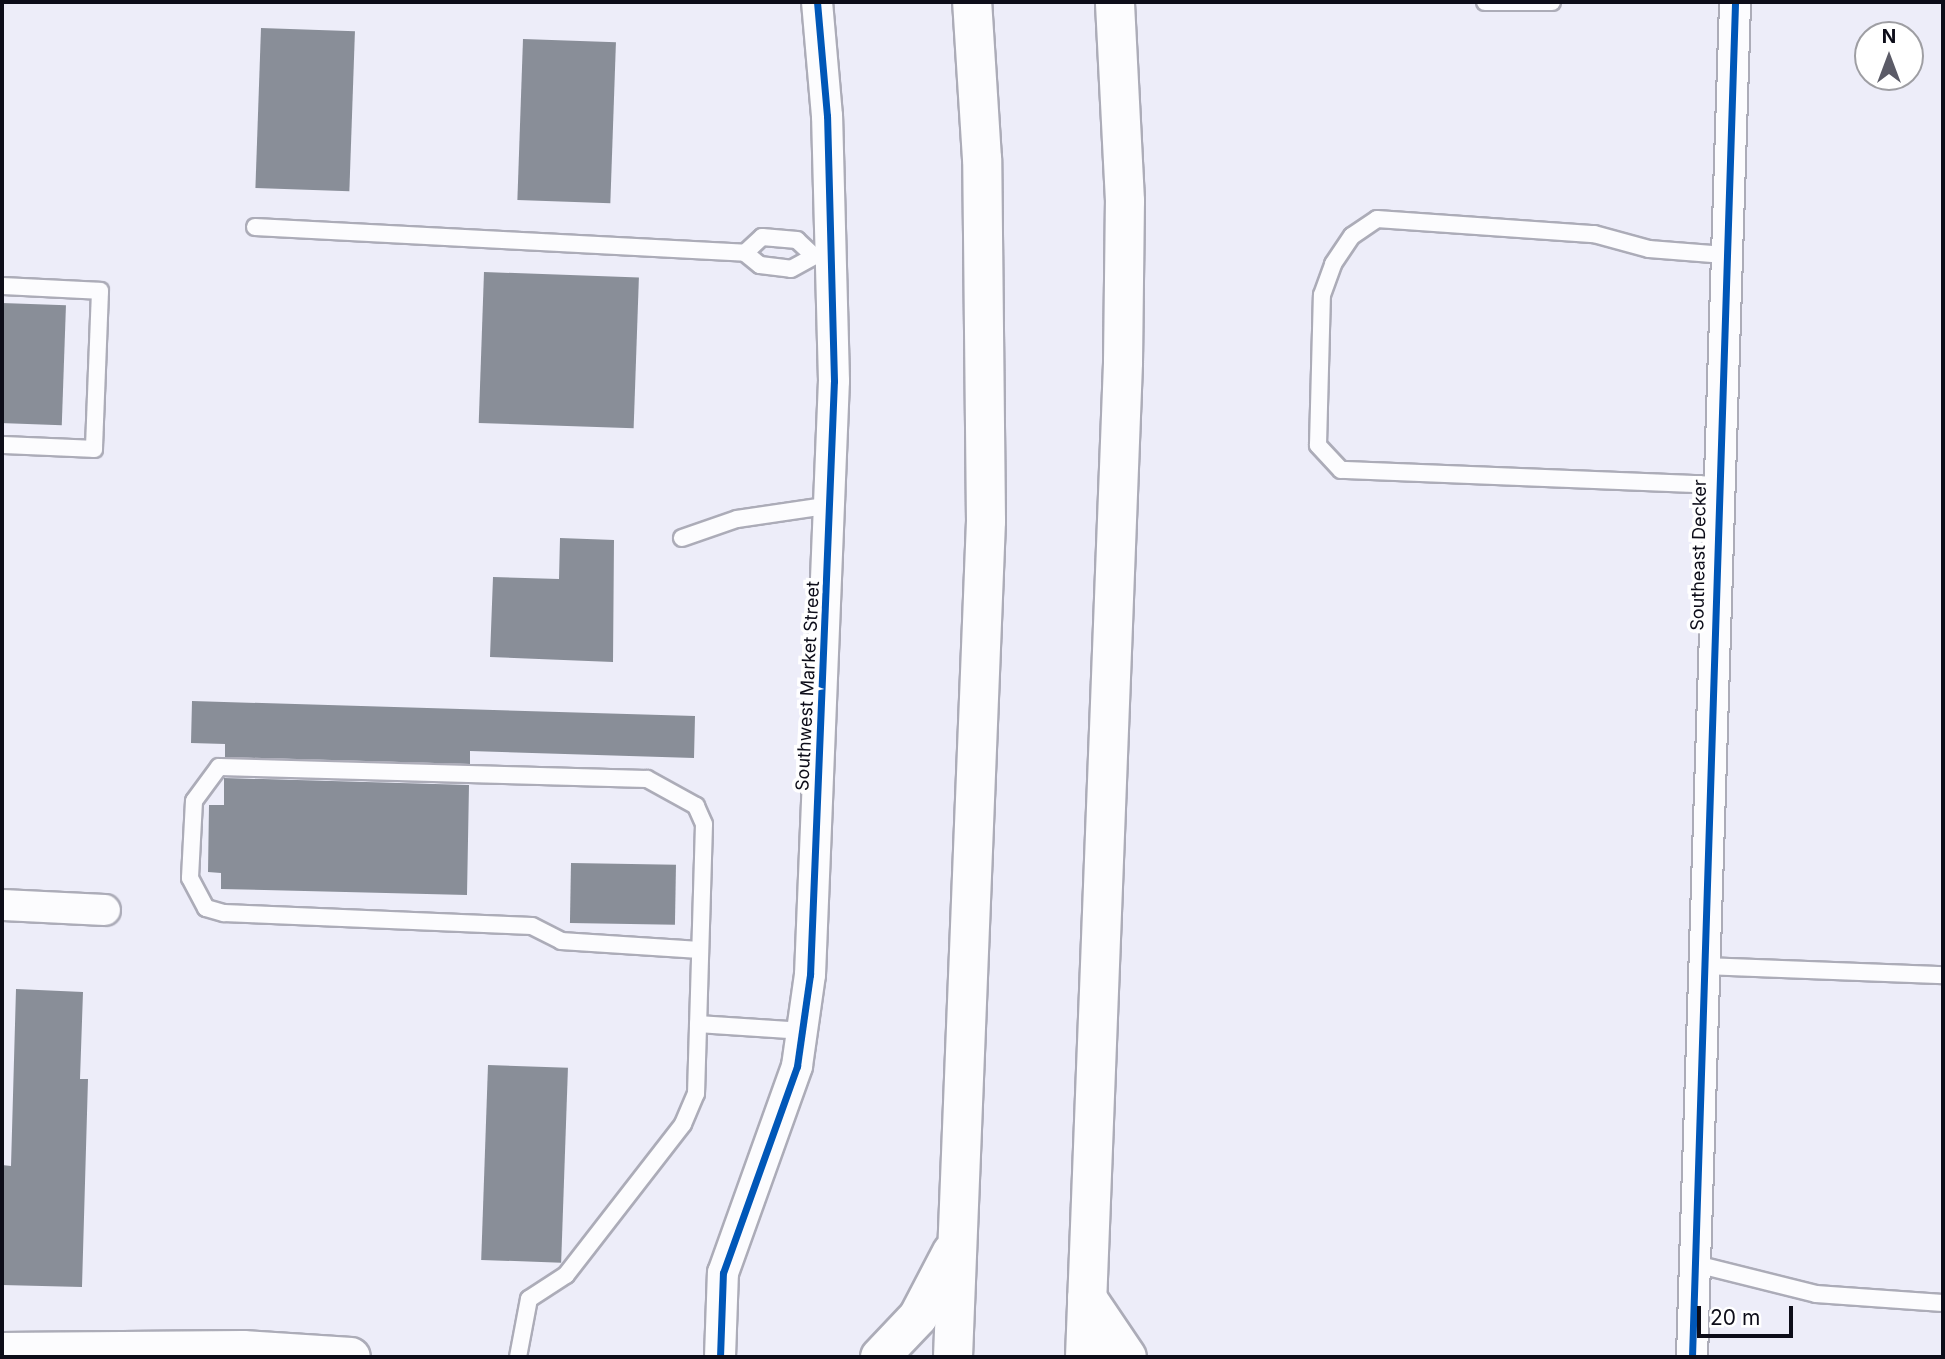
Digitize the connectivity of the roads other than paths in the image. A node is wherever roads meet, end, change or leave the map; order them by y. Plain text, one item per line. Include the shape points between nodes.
1 (817, 2) edge
2 (972, 2) edge
3 (1115, 2) edge
4 (1485, 2) edge
5 (1552, 2) edge
6 (1735, 2) edge
7 (255, 227) dead end
8 (745, 253) junction
9 (823, 255) junction
10 (1726, 255) junction
11 (2, 286) edge
12 (2, 445) edge
13 (1717, 485) junction
14 (832, 505) junction
15 (682, 538) dead end
16 (2, 905) edge
17 (106, 910) dead end
18 (700, 950) junction
19 (1705, 966) junction
20 (1943, 975) edge
21 (698, 1024) junction
22 (804, 1031) junction
23 (957, 1241) junction
24 (1696, 1264) junction
25 (1087, 1298) junction
26 (1943, 1303) edge
27 (2, 1352) edge
28 (351, 1357) edge
29 (518, 1357) edge
30 (720, 1357) edge
31 (880, 1357) edge
32 (953, 1357) edge
33 (1085, 1357) edge
34 (1127, 1357) edge
35 (1692, 1357) edge

1 - 9 street, Southwest Market Street
2 - 23 main road via 982,159 986,521
3 - 25 main road via 1125,201 1123,362
4 - 5 lane
6 - 10 street, Southeast Decker
7 - 8 lane
8 - 9 lane via 760,265 791,269
8 - 9 lane via 762,237 797,240
9 - 14 street, Southwest Market Street
10 - 13 street, Southeast Decker
10 - 13 lane via 1649,249 1594,234 1377,219 1352,236 1333,264 1322,295 1318,445 1342,470
11 - 12 lane via 100,291 94,449
13 - 19 street, Southeast Decker
14 - 15 lane via 737,519
14 - 22 street, Southwest Market Street
16 - 17 street
18 - 18 lane via 704,824 696,806 647,779 219,767 194,801 190,878 206,908 224,913 532,926 561,940
18 - 21 lane
19 - 20 lane
19 - 24 street, Southeast Decker
21 - 22 lane
21 - 29 lane via 696,1094 683,1124 566,1275 529,1299
22 - 30 street, Southwest Market Street via 782,1114 723,1273
23 - 31 main road via 918,1317
23 - 32 main road
24 - 26 lane via 1816,1294
24 - 35 street, Southeast Decker
25 - 33 main road
25 - 34 main road
27 - 28 main road via 243,1350

